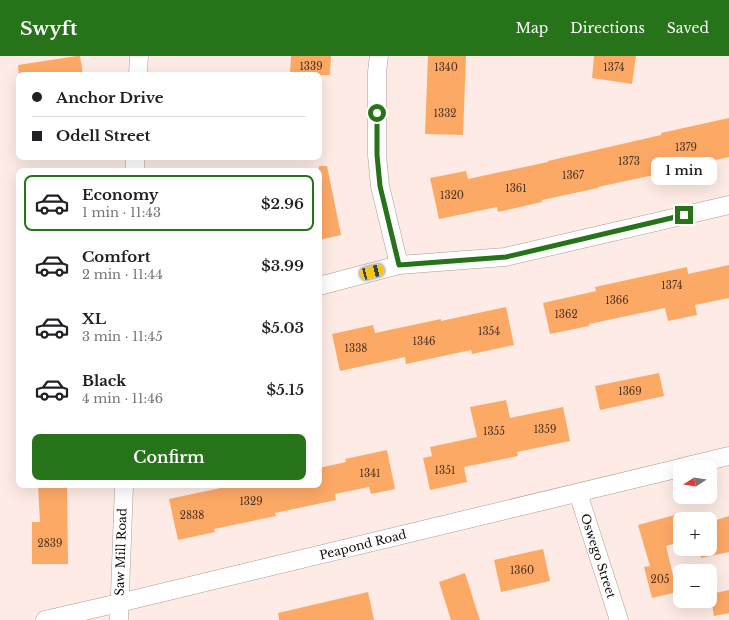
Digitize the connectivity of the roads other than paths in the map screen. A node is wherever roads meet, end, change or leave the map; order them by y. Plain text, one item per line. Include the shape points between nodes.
1 (138, 56) edge
2 (379, 56) edge
3 (138, 72) edge
4 (729, 205) edge
5 (399, 265) junction
6 (322, 285) edge
7 (729, 456) edge
8 (712, 460) edge
9 (673, 469) edge
10 (124, 488) edge
11 (578, 492) junction
12 (119, 612) edge
13 (45, 620) edge
14 (618, 620) edge

1 - 3 street
2 - 5 street via 378,170
4 - 5 street via 506,257
5 - 6 street
7 - 8 street, Peapond Road
9 - 11 street, Peapond Road
10 - 12 street, Saw Mill Road
11 - 12 street, Peapond Road
11 - 14 street, Oswego Street
12 - 13 street, Peapond Road

